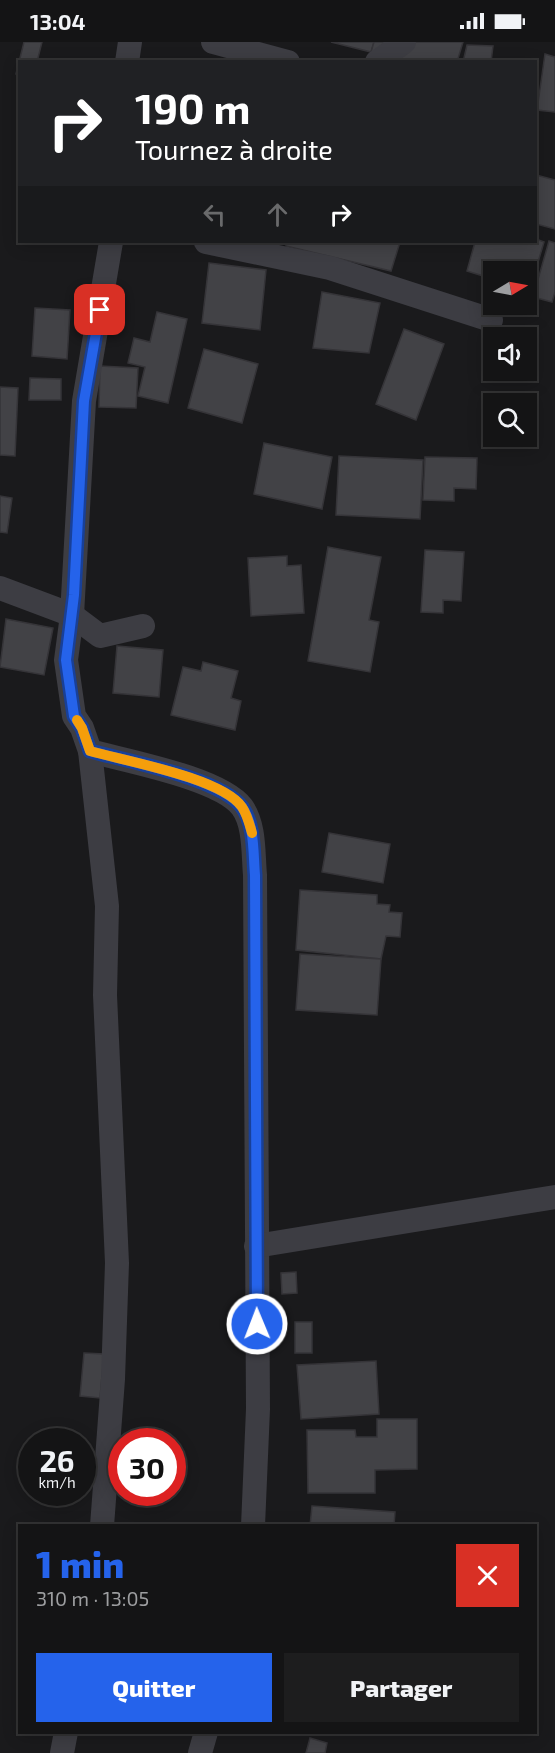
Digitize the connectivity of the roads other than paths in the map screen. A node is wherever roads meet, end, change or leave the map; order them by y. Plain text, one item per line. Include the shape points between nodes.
1 (130, 42) edge
2 (213, 42) edge
3 (404, 42) edge
4 (127, 60) edge
5 (280, 60) edge
6 (380, 60) edge
7 (111, 243) edge
8 (211, 243) edge
9 (491, 320) dead end
10 (0, 588) edge
11 (72, 615) junction
12 (143, 626) dead end
13 (90, 751) junction
14 (555, 1197) edge
15 (256, 1245) junction
16 (102, 1524) edge
17 (254, 1524) edge
18 (66, 1734) edge
19 (205, 1734) edge
20 (62, 1753) edge
21 (200, 1753) edge

1 - 4 street
2 - 5 street
3 - 6 street
7 - 11 street via 84,401
8 - 9 street via 330,268
10 - 11 street
11 - 12 street via 100,636
11 - 13 street via 66,660 69,695
13 - 15 street via 222,790 242,807 252,832
13 - 16 street via 107,906 105,994 117,1263
14 - 15 street
15 - 17 street via 258,1409
18 - 20 street
19 - 21 street

